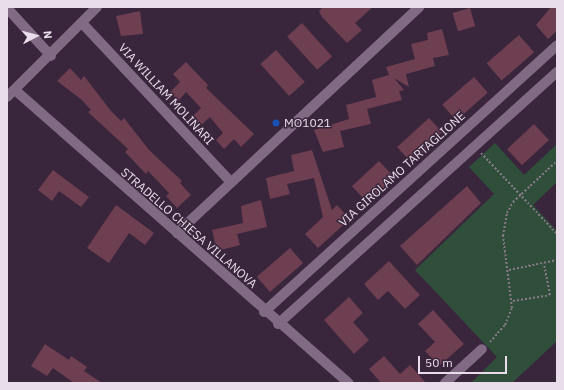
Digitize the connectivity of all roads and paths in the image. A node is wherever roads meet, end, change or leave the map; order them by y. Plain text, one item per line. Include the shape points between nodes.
1 (96, 7) edge
2 (420, 7) edge
3 (7, 8) edge
4 (82, 23) junction
5 (557, 45) edge
6 (51, 56) junction
7 (557, 72) edge
8 (11, 93) edge
9 (475, 146) junction
10 (557, 161) edge
11 (231, 182) junction
12 (520, 195) junction
13 (176, 233) junction
14 (557, 235) edge
15 (557, 261) edge
16 (544, 264) junction
17 (509, 270) junction
18 (513, 301) junction
19 (264, 312) junction
20 (278, 324) junction
21 (482, 349) joint
22 (348, 383) edge
23 (445, 383) edge

1 - 4 street
2 - 11 street
3 - 6 street
4 - 6 street
4 - 11 street, VIA WILLIAM MOLINARI
5 - 19 street, VIA GIROLAMO TARTAGLIONE
6 - 8 street
7 - 9 street
8 - 13 street, STRADELLO CHIESA VILLANOVA
9 - 12 path
9 - 20 street
10 - 12 path
11 - 13 street
12 - 14 path
12 - 17 path via 509,208 504,224
13 - 19 street, STRADELLO CHIESA VILLANOVA
14 - 15 path
15 - 16 path
16 - 17 path
16 - 18 path via 550,295
17 - 18 path
18 - 21 path via 505,325
19 - 20 street, STRADELLO CHIESA VILLANOVA
20 - 22 street, STRADELLO CHIESA VILLANOVA
21 - 23 street

